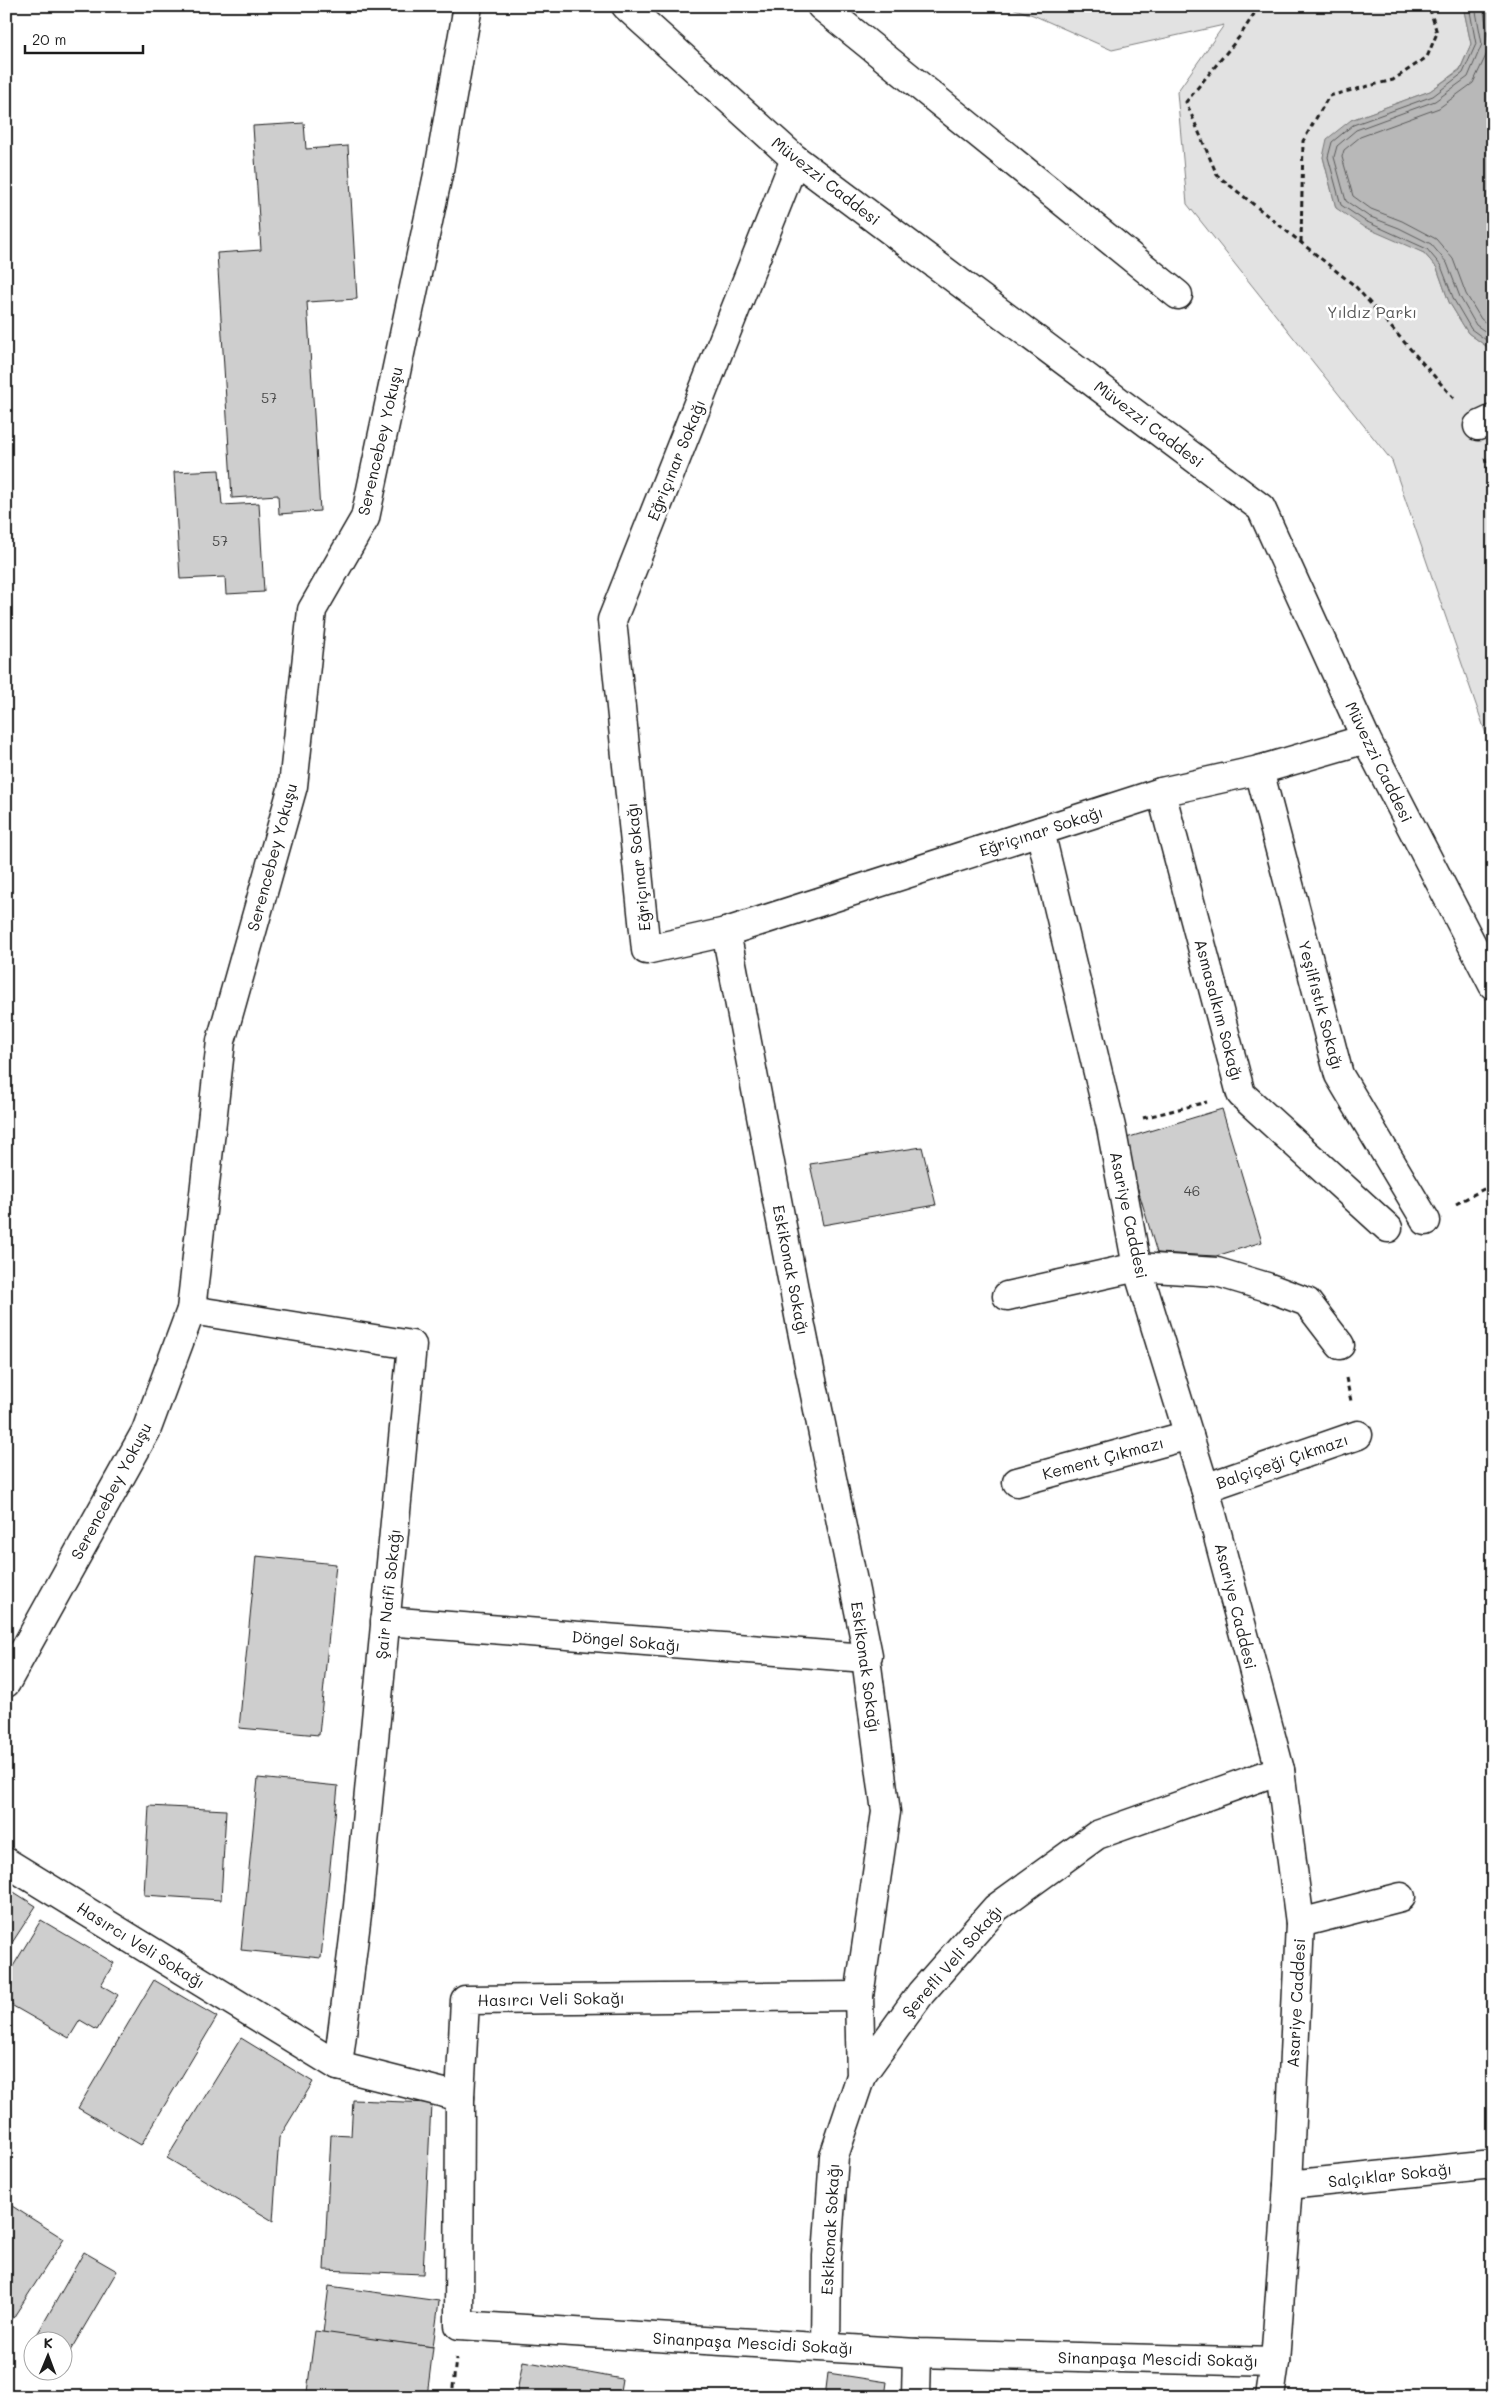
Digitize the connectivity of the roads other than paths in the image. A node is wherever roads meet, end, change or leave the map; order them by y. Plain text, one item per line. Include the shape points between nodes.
1 (468, 6) edge
2 (626, 6) edge
3 (822, 6) edge
4 (795, 159) junction
5 (1178, 295) dead end
6 (1366, 738) junction
7 (1259, 770) junction
8 (1161, 792) junction
9 (1040, 831) junction
10 (726, 932) junction
11 (1493, 985) edge
12 (1426, 1221) dead end
13 (1388, 1228) dead end
14 (1137, 1268) junction
15 (1008, 1296) dead end
16 (190, 1310) junction
17 (1340, 1345) road end
18 (1189, 1435) junction
19 (1358, 1435) road end
20 (1017, 1482) dead end
21 (1205, 1488) junction
22 (385, 1622) junction
23 (866, 1658) junction
24 (6, 1683) edge
25 (1280, 1770) junction
26 (6, 1862) edge
27 (1401, 1897) dead end
28 (1300, 1923) junction
29 (859, 1996) junction
30 (338, 2066) junction
31 (860, 2076) junction
32 (460, 2097) junction
33 (1493, 2164) edge
34 (1288, 2185) junction
35 (826, 2347) junction
36 (917, 2353) junction
37 (1275, 2362) junction
38 (916, 2397) edge
39 (1270, 2397) edge

1 - 16 street, Serencebey Yokuşu via 439,170 365,518 312,610 293,786 221,1041
2 - 4 street, Müvezzi Caddesi
3 - 5 street
4 - 6 street, Müvezzi Caddesi via 1261,508
4 - 10 street, Eğriçınar Sokağı via 612,620 646,950
6 - 7 street, Eğriçınar Sokağı
6 - 11 street, Müvezzi Caddesi
7 - 8 street, Eğriçınar Sokağı
7 - 12 street, Yeşilfıstık Sokağı via 1338,1075
8 - 9 street, Eğriçınar Sokağı
8 - 13 street, Asmasalkım Sokağı via 1241,1094
9 - 10 street, Eğriçınar Sokağı
9 - 14 street, Asariye Caddesi via 1111,1127
10 - 23 street, Eskikonak Sokağı via 868,1655
14 - 15 street
14 - 17 street via 1218,1272 1267,1287 1306,1302
14 - 18 street, Asariye Caddesi
16 - 22 street, Şair Naifi Sokağı via 412,1345
16 - 24 street, Serencebey Yokuşu via 146,1431
18 - 20 street, Kement Çıkmazı
18 - 21 street, Asariye Caddesi
19 - 21 street, Balçiçeği Çıkmazı
21 - 25 street, Asariye Caddesi
22 - 23 street, Döngel Sokağı
22 - 30 street, Şair Naifi Sokağı via 358,1906
23 - 29 street, Eskikonak Sokağı via 886,1812
25 - 28 street, Asariye Caddesi
25 - 31 street, Şerefli Veli Sokağı via 1097,1835 996,1908 921,1993
26 - 30 street, Hasırcı Veli Sokağı
27 - 28 street
28 - 34 street, Asariye Caddesi
29 - 31 street, Eskikonak Sokağı
29 - 32 street, Hasırcı Veli Sokağı via 465,2000
30 - 32 street, Hasırcı Veli Sokağı
31 - 35 street, Eskikonak Sokağı via 834,2156 827,2256
32 - 35 street, Sinanpaşa Mescidi Sokağı via 459,2325
33 - 34 street, Salçıklar Sokağı
34 - 37 street, Asariye Caddesi
35 - 36 street, Sinanpaşa Mescidi Sokağı
36 - 37 street, Sinanpaşa Mescidi Sokağı
36 - 38 street
37 - 39 street, Asariye Caddesi

